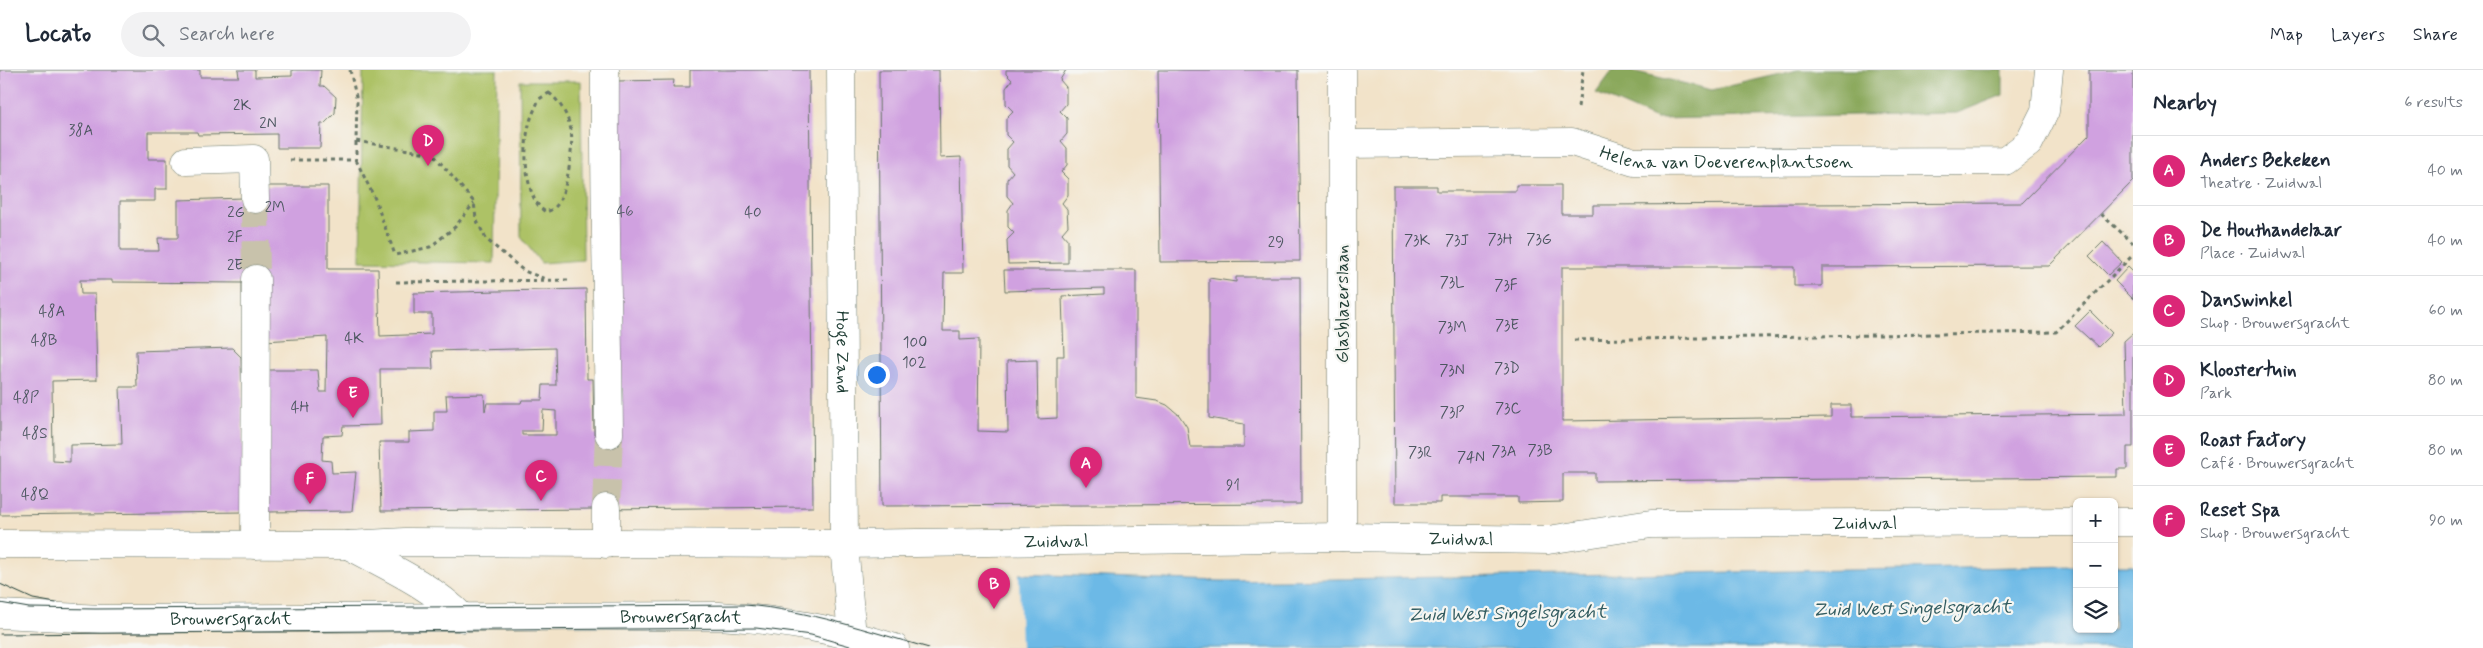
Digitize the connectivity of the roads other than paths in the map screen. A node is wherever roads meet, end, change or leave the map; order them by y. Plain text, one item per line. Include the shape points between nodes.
1 (605, 70) edge
2 (841, 70) edge
3 (1342, 70) edge
4 (2048, 70) edge
5 (1342, 144) junction
6 (186, 161) dead end
7 (255, 199) tunnel mouth
8 (256, 279) tunnel mouth
9 (609, 434) tunnel mouth
10 (606, 508) tunnel mouth
11 (2073, 522) edge
12 (2118, 522) edge
13 (2133, 522) edge
14 (1342, 537) junction
15 (0, 544) edge
16 (606, 544) junction
17 (844, 544) junction
18 (255, 545) junction
19 (348, 545) junction
20 (0, 614) edge
21 (463, 618) junction
22 (852, 641) edge
23 (895, 648) edge

1 - 9 street
2 - 17 street, Hoge Zand
3 - 5 street, Glasblazerslaan
4 - 5 street, Helena van Doeverenplantsoen via 2045,111 2029,143 2005,161 1634,162 1572,142
5 - 14 street, Glasblazerslaan
6 - 7 street via 254,160
8 - 18 street
10 - 16 street
11 - 14 street, Zuidwal via 1651,524 1548,540
12 - 13 street
14 - 17 street, Zuidwal
15 - 18 street
16 - 17 street
16 - 19 street via 405,542
17 - 22 street, Hoge Zand
18 - 19 street
19 - 21 street via 402,574
20 - 21 street, Brouwersgracht via 102,619
21 - 22 street, Brouwersgracht via 719,616 801,624
22 - 23 street, Brouwersgracht

